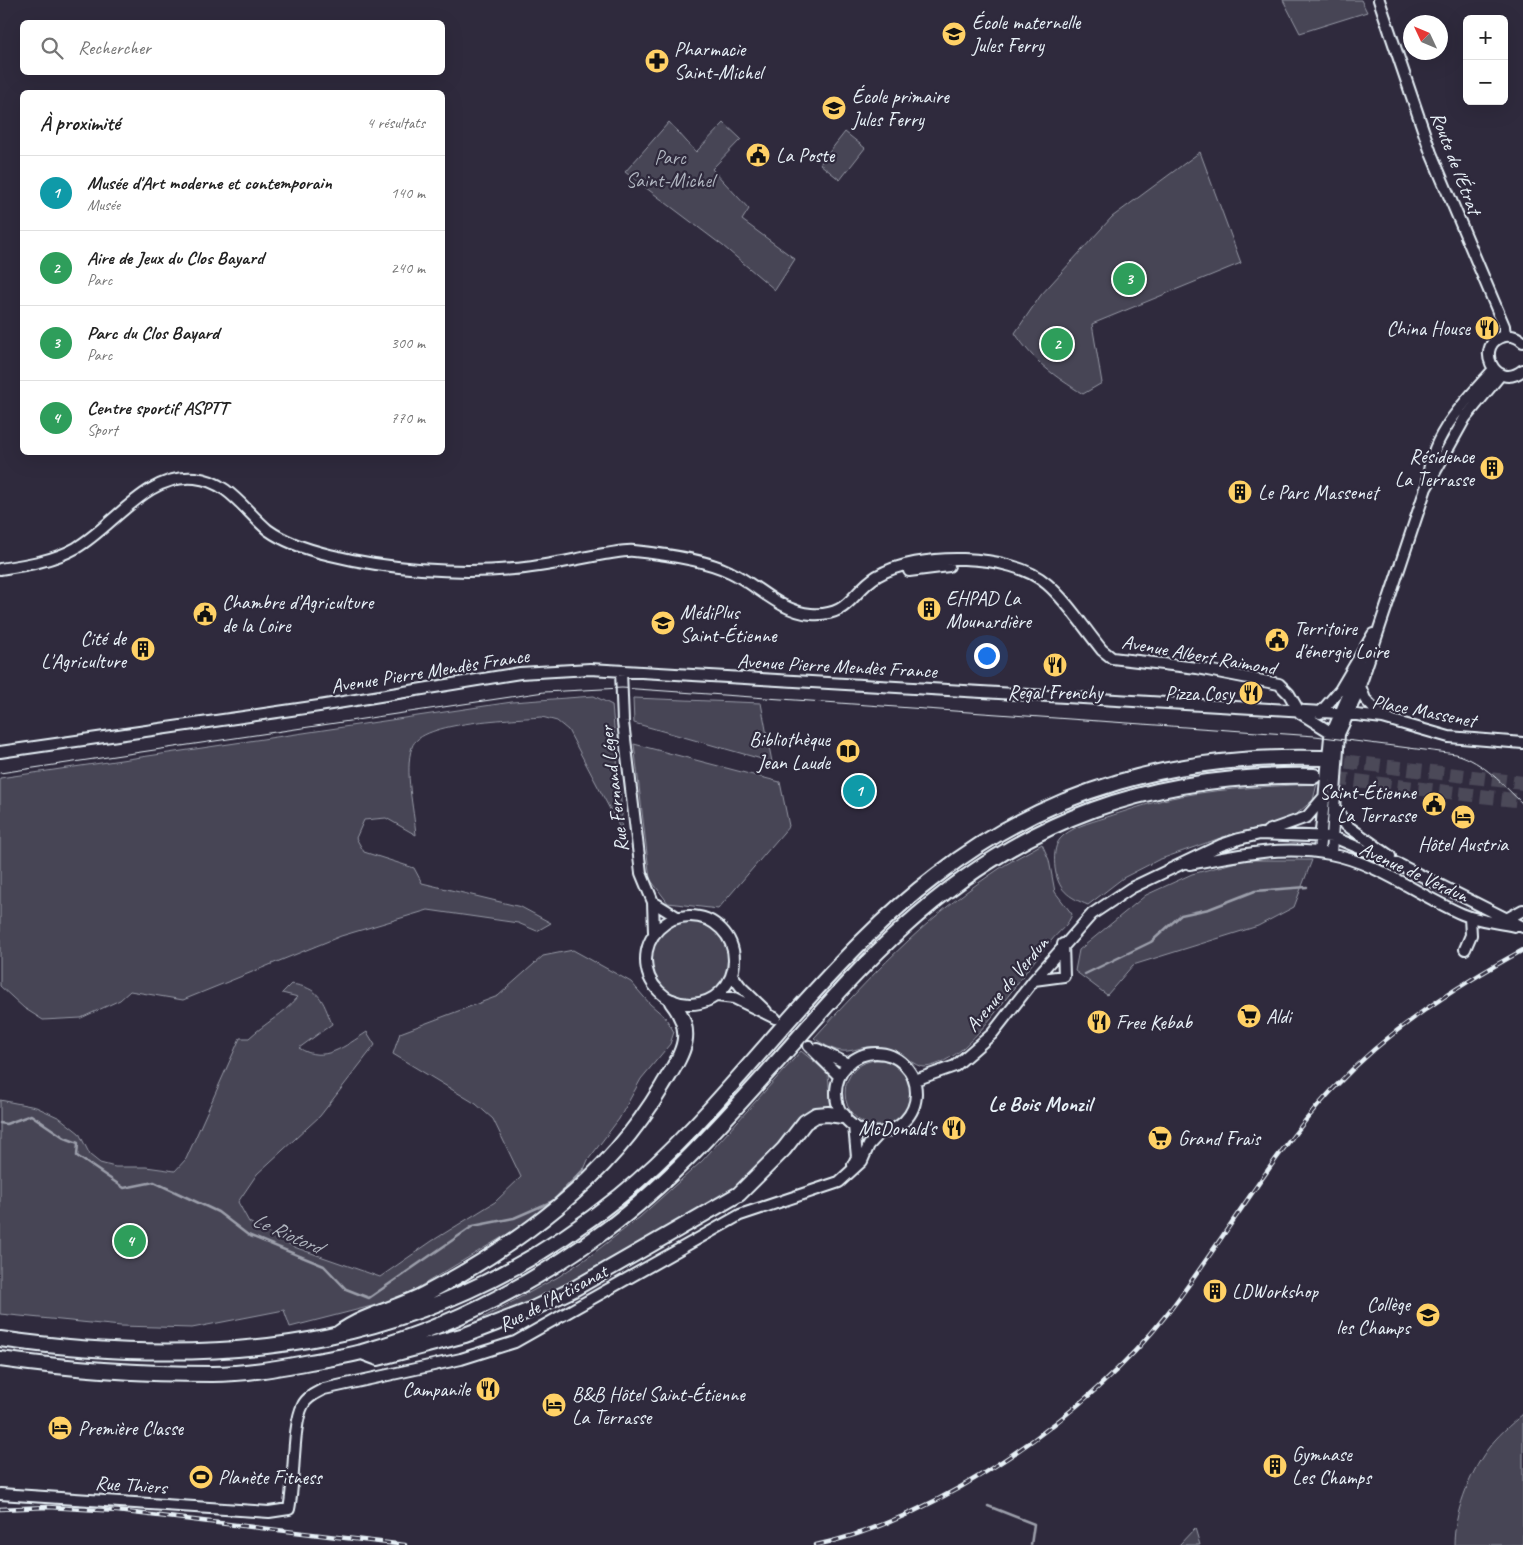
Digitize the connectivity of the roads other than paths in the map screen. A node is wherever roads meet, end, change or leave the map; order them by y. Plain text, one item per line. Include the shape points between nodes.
1 (1379, 0) edge
2 (1505, 336) junction
3 (1523, 342) edge
4 (1523, 370) edge
5 (1497, 372) junction
6 (0, 569) edge
7 (1385, 612) junction
8 (1380, 622) junction
9 (621, 671) junction
10 (1360, 686) junction
11 (1300, 713) junction
12 (1320, 713) junction
13 (1344, 714) junction
14 (1383, 718) junction
15 (1332, 733) junction
16 (1523, 743) edge
17 (0, 752) edge
18 (1322, 758) tunnel mouth
19 (1314, 776) tunnel mouth
20 (1324, 796) junction
21 (1336, 808) junction
22 (1260, 834) junction
23 (1321, 835) junction
24 (1334, 837) junction
25 (1319, 852) junction
26 (1331, 854) junction
27 (1400, 865) junction
28 (1172, 868) junction
29 (652, 902) junction
30 (1523, 910) edge
31 (677, 917) junction
32 (1470, 917) junction
33 (1503, 920) junction
34 (1523, 928) edge
35 (654, 932) junction
36 (1064, 944) junction
37 (1465, 949) dead end
38 (732, 975) junction
39 (1034, 980) junction
40 (717, 996) junction
41 (672, 1002) junction
42 (848, 1064) junction
43 (840, 1076) junction
44 (915, 1080) junction
45 (849, 1121) junction
46 (880, 1133) junction
47 (850, 1173) junction
48 (334, 1336) junction
49 (0, 1339) edge
50 (362, 1352) junction
51 (0, 1360) edge
52 (0, 1494) edge
53 (290, 1509) joint

1 - 2 main road, Route de l'Étrat via 1431,152 1504,326
2 - 3 main road via 1516,337
2 - 5 main road via 1490,350 1489,360
4 - 5 main road via 1511,376
5 - 7 main road via 1457,412 1438,439 1428,468 1428,482
6 - 11 main road, Avenue Albert Raimond via 41,562 73,550 100,532 145,492 168,481 196,478 226,490 269,530 289,542 343,558 453,570 514,569 630,550 728,570 794,610 814,614 848,605 884,572 928,561 957,558 1003,563 1024,569 1053,590 1112,658 1198,668 1279,684
7 - 8 main road
7 - 10 main road
8 - 12 main road via 1340,690
8 - 13 main road
9 - 11 main road, Avenue Pierre Mendès France via 1132,700
9 - 17 main road, Avenue Pierre Mendès France via 590,669 520,674
9 - 29 main road, Rue Fernand Léger via 623,722 641,873
10 - 13 main road
10 - 14 main road via 1365,699
11 - 12 main road, Avenue Pierre Mendès France
11 - 15 main road
12 - 13 main road, Avenue Pierre Mendès France
13 - 14 main road, Place Massenet
13 - 15 main road
13 - 21 main road via 1338,744
14 - 16 main road, Place Massenet via 1449,737
15 - 20 main road
18 - 48 highway via 1230,759 1141,774 1061,802 993,836 935,876 886,918 691,1130 604,1209 542,1252 467,1292 406,1316
19 - 50 highway via 1215,779 1151,791 1089,810 1012,845 974,870 903,928 845,986 713,1132 608,1229 558,1264 491,1302
20 - 22 main road via 1307,817
20 - 23 main road
21 - 24 main road
21 - 27 main road via 1346,825
22 - 23 main road, Avenue de Verdun
22 - 28 main road, Avenue de Verdun via 1221,845
23 - 24 main road, Avenue de Verdun
23 - 25 main road
24 - 26 main road
24 - 27 main road, Avenue de Verdun
25 - 26 main road, Avenue de Verdun
25 - 28 main road, Avenue de Verdun via 1233,855
26 - 32 main road, Avenue de Verdun via 1390,876
27 - 33 main road, Avenue de Verdun
28 - 36 main road, Avenue de Verdun via 1113,899 1092,914
29 - 31 main road
29 - 35 main road, Rue Fernand Léger
30 - 33 main road
31 - 35 main road
31 - 38 main road via 706,918 725,933 734,956
32 - 33 main road, Avenue de Verdun
32 - 37 main road via 1471,935
33 - 34 main road, Avenue de Verdun
35 - 41 main road via 646,953 649,979 656,990
36 - 39 main road, Avenue de Verdun
36 - 39 main road via 1064,976
38 - 40 main road
38 - 40 main road via 774,1018 734,998
39 - 44 main road, Avenue de Verdun via 992,1034 955,1066
40 - 41 main road via 695,1005
41 - 48 highway via 683,1015 687,1036 682,1053 631,1131 586,1184 525,1232 444,1283 401,1305 355,1321
42 - 43 main road
42 - 43 main road via 809,1046
42 - 44 main road via 860,1056 886,1054 899,1059
43 - 45 main road via 836,1090 838,1104
44 - 46 main road via 917,1092 910,1115 902,1124
45 - 46 main road via 862,1130
45 - 47 main road via 858,1143 857,1157
45 - 50 highway via 828,1114 816,1115 804,1122 768,1167 739,1194 546,1302 465,1335 378,1358
46 - 47 main road, Rue de l'Artisanat
47 - 53 main road, Rue de l'Artisanat via 839,1182 740,1214 514,1342 461,1359 313,1394 303,1404 299,1417
48 - 49 highway via 253,1349 188,1352 101,1349
50 - 51 highway via 282,1367 215,1374 97,1370
52 - 53 main road, Rue Thiers via 269,1512

